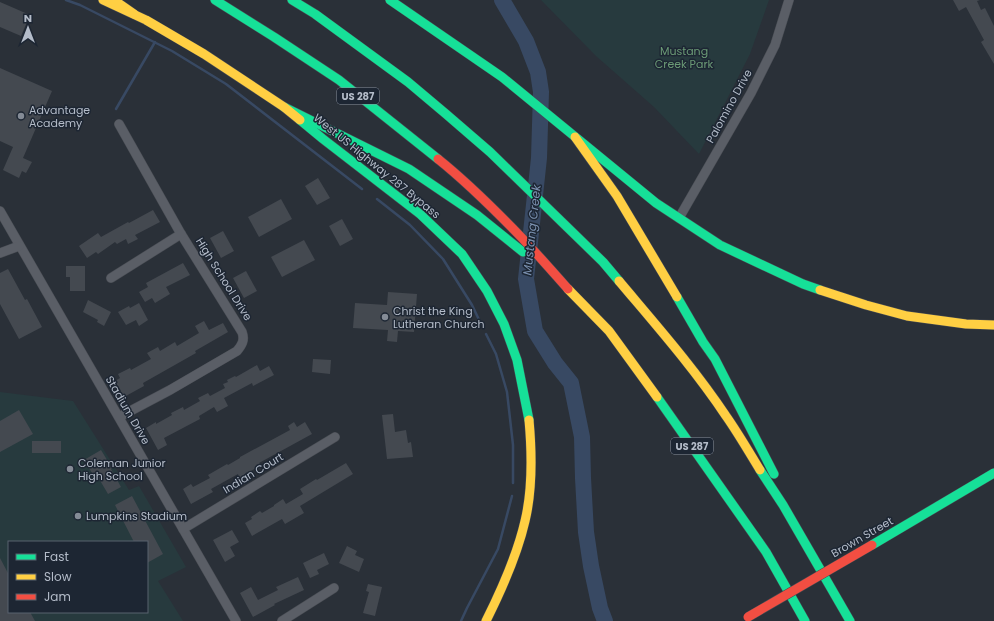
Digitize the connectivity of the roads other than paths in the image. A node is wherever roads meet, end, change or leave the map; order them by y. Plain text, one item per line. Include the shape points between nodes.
1 (103, 0) edge
2 (114, 0) edge
3 (215, 0) edge
4 (292, 0) edge
5 (390, 0) edge
6 (789, 0) edge
7 (134, 14) junction
8 (284, 107) junction
9 (119, 124) dead end
10 (575, 137) junction
11 (0, 211) edge
12 (679, 218) junction
13 (181, 234) junction
14 (19, 246) junction
15 (0, 253) edge
16 (111, 278) dead end
17 (562, 282) junction
18 (994, 325) edge
19 (119, 418) junction
20 (335, 437) dead end
21 (994, 473) edge
22 (783, 505) junction
23 (183, 529) junction
24 (334, 588) dead end
25 (745, 619) edge
26 (236, 621) edge
27 (282, 621) edge
28 (486, 621) edge
29 (805, 621) edge
30 (850, 621) edge

1 - 7 main road, West US Highway 287 Bypass
2 - 7 main road
3 - 17 main road, US 287 via 339,80 448,168 490,206
4 - 22 main road via 408,82 446,114 490,152 603,262 697,376
5 - 10 main road via 502,77
6 - 12 street, Palomino Drive via 775,45 751,93
7 - 8 main road, West US Highway 287 Bypass via 204,54
8 - 17 main road via 409,169 477,215
8 - 28 main road, West US Highway 287 Bypass via 420,214 462,254 487,291 504,324 517,360 530,421 530,489 526,521 503,586
9 - 13 street, High School Drive
10 - 12 main road via 656,203
10 - 22 main road via 617,196 715,359 775,475
11 - 14 street, Stadium Drive
12 - 18 main road via 720,245 803,284 832,294 908,316
13 - 16 street
13 - 19 street, High School Drive via 242,332 242,344 237,351
14 - 15 street
14 - 19 street, Stadium Drive
17 - 29 main road, US 287 via 609,331 668,411 766,552
19 - 23 street, Stadium Drive
20 - 23 street, Indian Court
21 - 25 main road, Brown Street, bridge
22 - 30 main road
23 - 26 street, Stadium Drive
24 - 27 street

